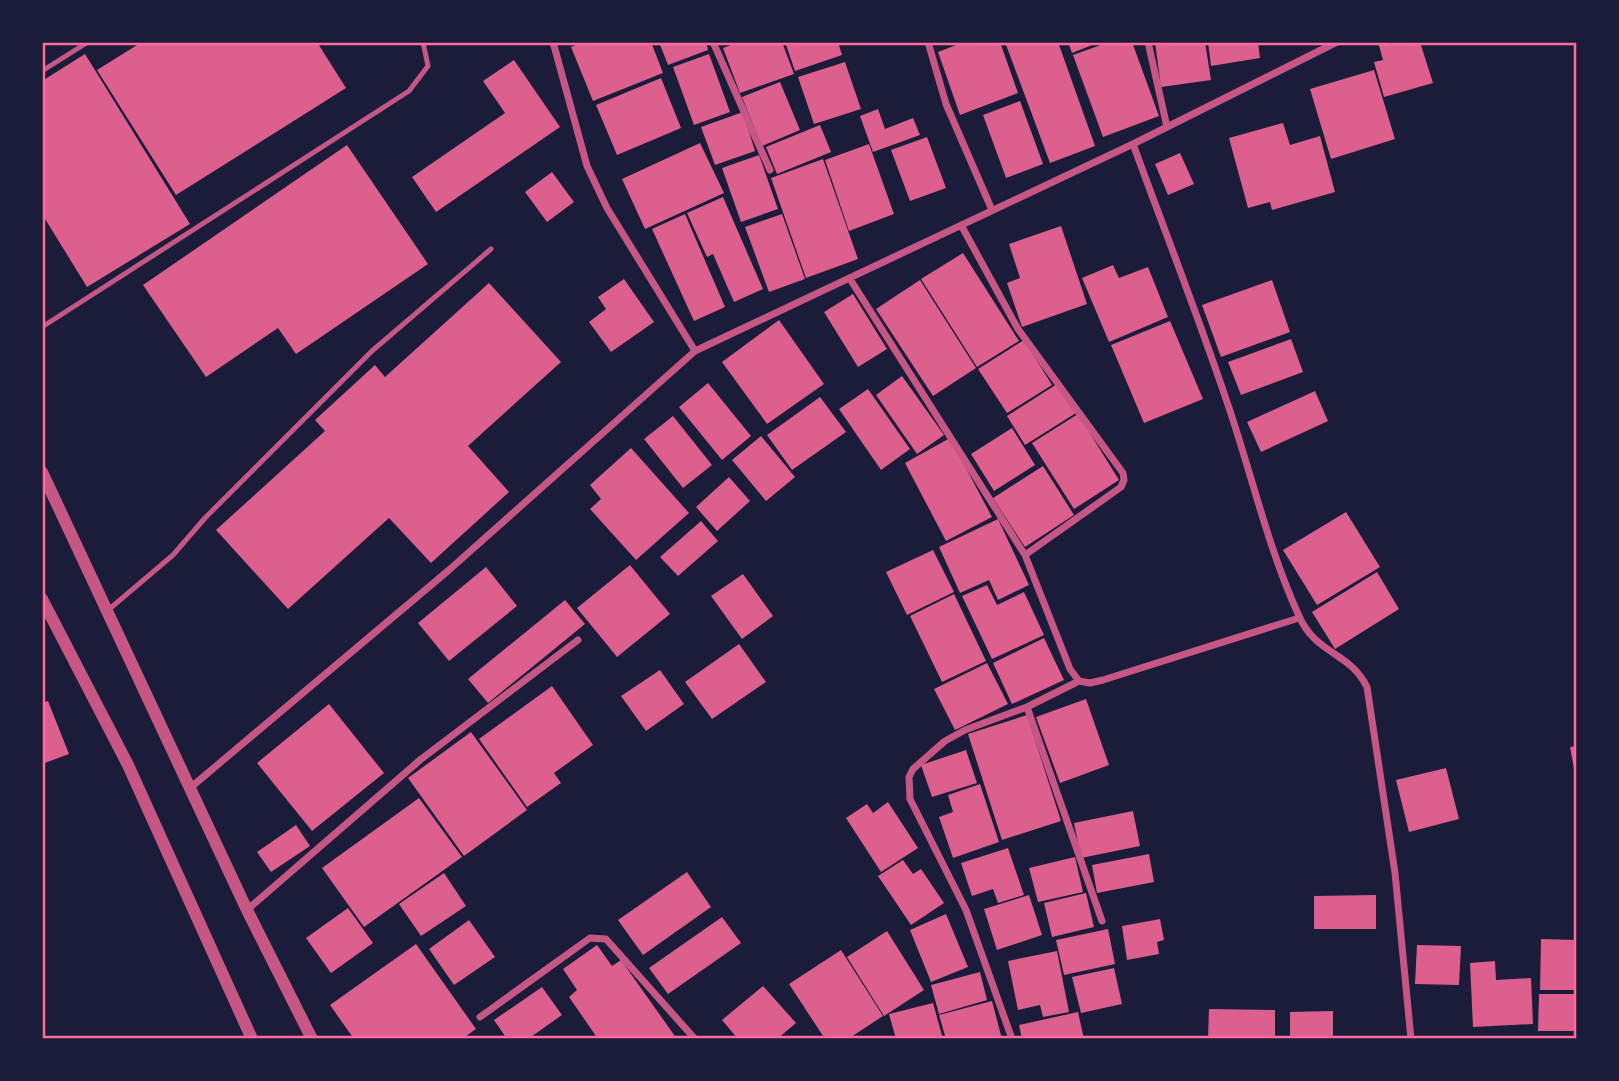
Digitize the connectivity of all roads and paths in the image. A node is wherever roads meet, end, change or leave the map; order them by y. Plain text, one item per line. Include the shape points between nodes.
1 (88, 42) edge
2 (423, 42) edge
3 (553, 42) edge
4 (713, 42) edge
5 (928, 42) edge
6 (1148, 42) edge
7 (1337, 42) edge
8 (42, 71) edge
9 (1167, 127) junction
10 (1133, 144) junction
11 (770, 170) dead end
12 (992, 210) junction
13 (961, 225) junction
14 (491, 249) dead end
15 (850, 279) junction
16 (42, 327) edge
17 (695, 351) junction
18 (42, 472) edge
19 (1025, 555) junction
20 (42, 599) edge
21 (107, 611) junction
22 (1299, 618) junction
23 (578, 640) dead end
24 (1079, 681) junction
25 (1027, 708) junction
26 (190, 788) junction
27 (247, 910) junction
28 (1102, 921) dead end
29 (480, 1017) dead end
30 (252, 1039) edge
31 (312, 1039) edge
32 (695, 1039) edge
33 (1012, 1039) edge
34 (1411, 1039) edge

1 - 8 lane
2 - 16 lane via 428,66 409,92
3 - 17 street via 587,166
4 - 11 street
5 - 12 street via 946,104
6 - 9 street
7 - 9 street
9 - 10 street
10 - 12 street
10 - 22 street via 1227,400 1269,541
12 - 13 street
13 - 15 street
13 - 19 street via 1018,329 1123,472 1121,488
14 - 21 lane via 372,351 205,517 173,555
15 - 17 street
15 - 19 street
17 - 26 street via 449,570
18 - 21 street
19 - 24 street via 1070,669
20 - 30 street via 128,765
21 - 26 street
22 - 24 street via 1103,680
22 - 34 street via 1319,646 1351,663 1367,687 1395,873
23 - 27 street via 420,760
24 - 25 street
25 - 28 street
25 - 33 street via 945,741 913,769 907,787 966,910
26 - 27 street
27 - 31 street
29 - 32 street via 590,938 598,937 606,939

